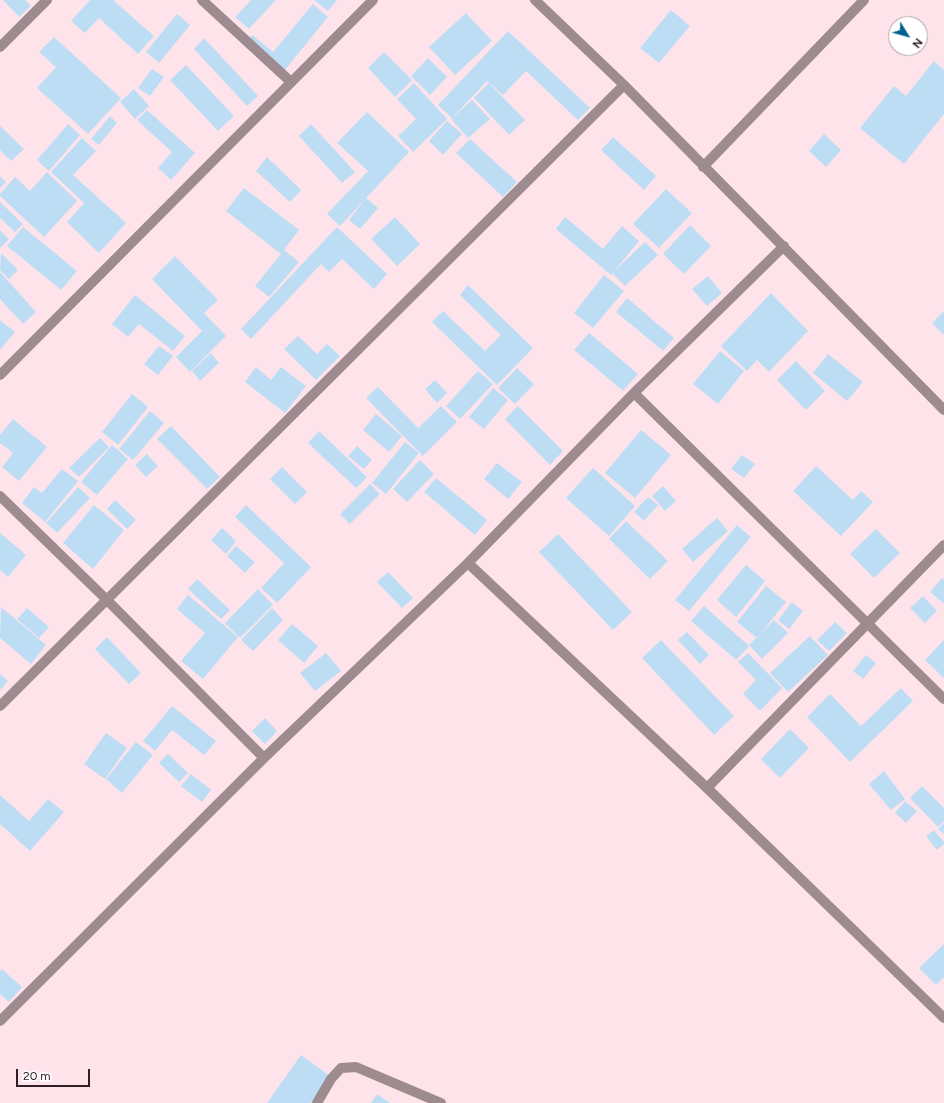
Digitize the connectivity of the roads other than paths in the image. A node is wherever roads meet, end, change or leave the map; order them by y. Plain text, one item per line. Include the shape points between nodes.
1 (47, 0) edge
2 (202, 0) edge
3 (373, 0) edge
4 (534, 0) edge
5 (864, 0) edge
6 (0, 47) edge
7 (291, 82) junction
8 (624, 85) junction
9 (703, 167) junction
10 (784, 246) junction
11 (0, 374) edge
12 (634, 393) junction
13 (944, 410) edge
14 (0, 496) edge
15 (944, 545) edge
16 (468, 563) junction
17 (107, 600) junction
18 (867, 622) junction
19 (944, 699) edge
20 (0, 706) edge
21 (264, 758) junction
22 (707, 788) junction
23 (944, 1018) edge
24 (0, 1021) edge
25 (317, 1103) edge
26 (441, 1103) edge

1 - 6 street
2 - 7 street
3 - 7 street
4 - 8 street
5 - 9 street
7 - 11 street
8 - 9 street
8 - 17 street
9 - 10 street
10 - 12 street
10 - 13 street
12 - 16 street
12 - 18 street
14 - 17 street
15 - 18 street
16 - 21 street
16 - 22 street
17 - 20 street
17 - 21 street
18 - 19 street
18 - 22 street
21 - 24 street
22 - 23 street
25 - 26 street via 341,1068 356,1067

